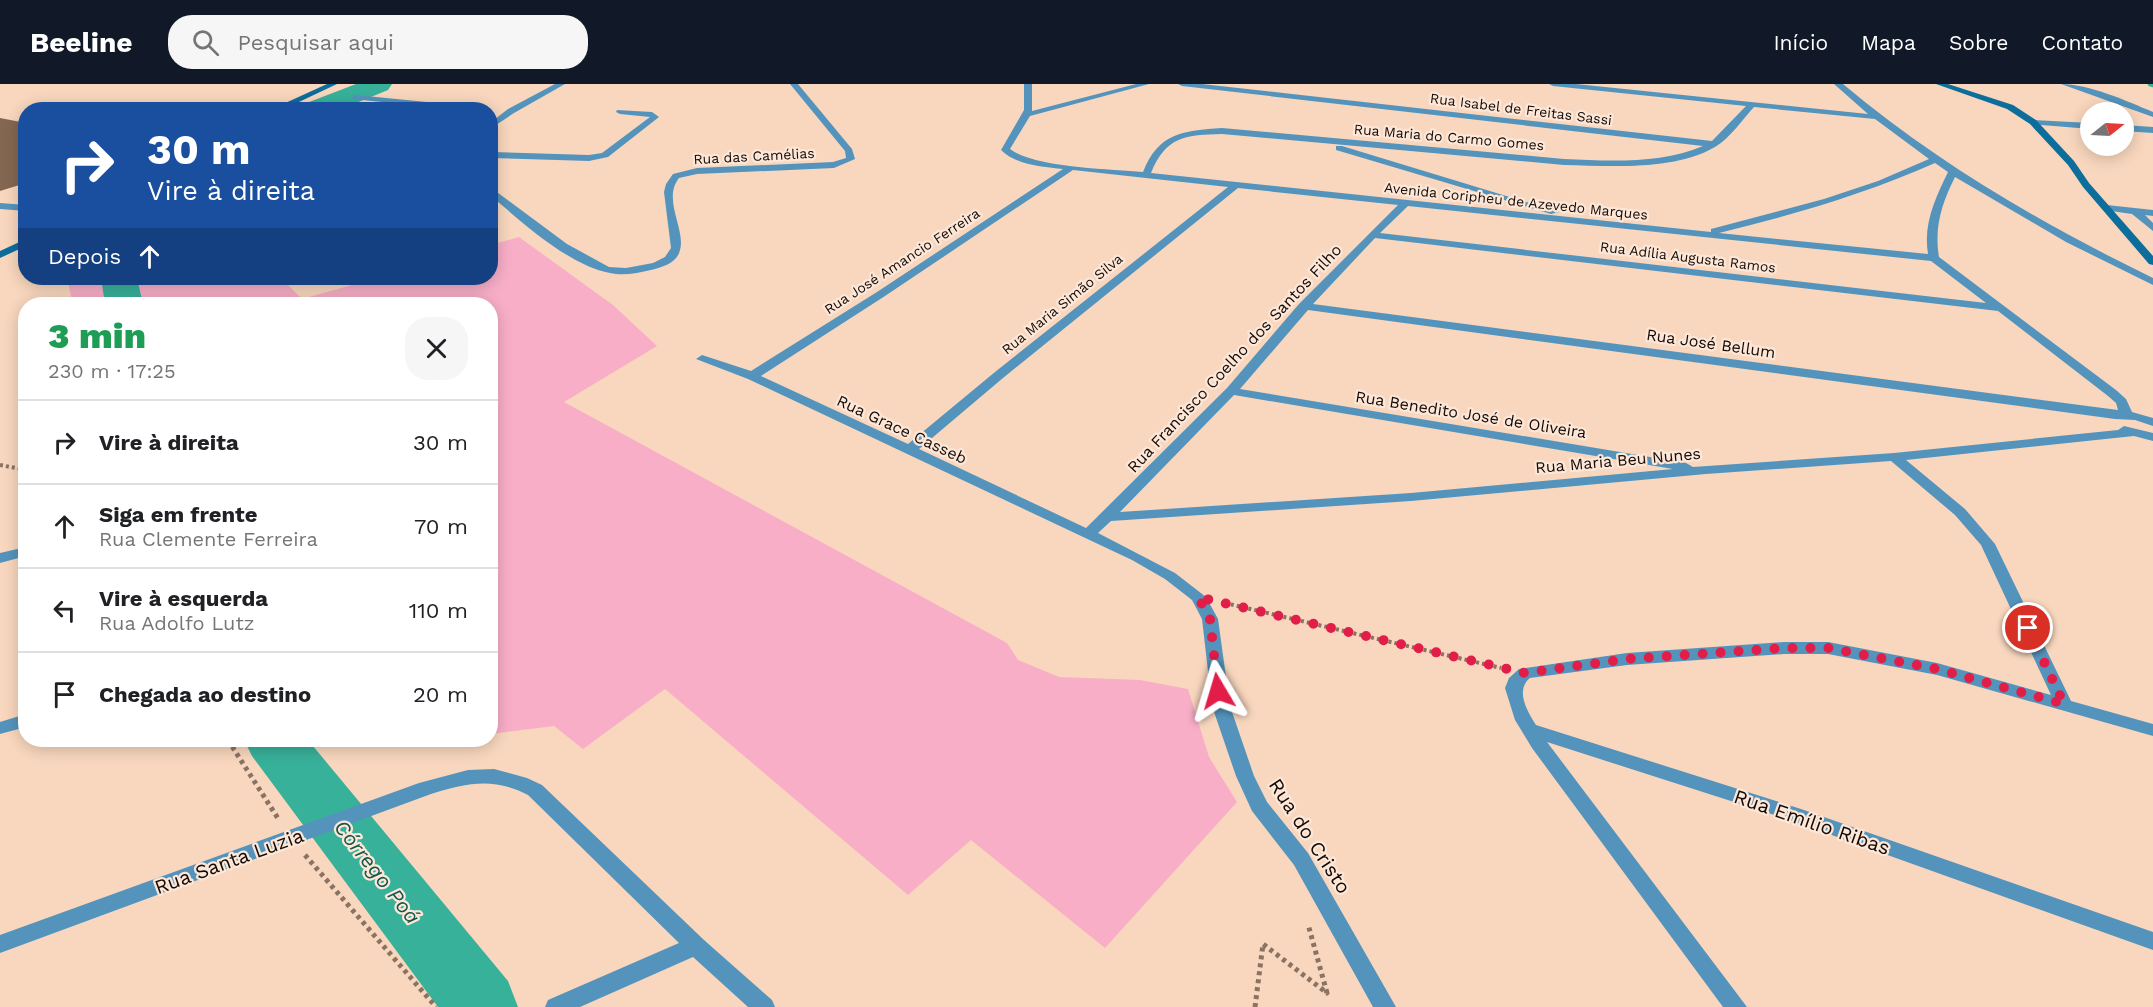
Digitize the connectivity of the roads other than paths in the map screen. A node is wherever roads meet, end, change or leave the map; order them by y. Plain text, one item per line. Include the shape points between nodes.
1 (333, 84) edge
2 (561, 84) edge
3 (794, 84) edge
4 (1028, 84) edge
5 (1146, 84) edge
6 (1182, 84) edge
7 (1553, 84) edge
8 (1838, 84) edge
9 (1940, 84) edge
10 (2065, 84) edge
11 (356, 97) dead end
12 (377, 99) junction
13 (292, 102) edge
14 (370, 102) edge
15 (408, 102) edge
16 (1752, 105) junction
17 (498, 110) edge
18 (511, 111) junction
19 (620, 112) dead end
20 (1029, 114) junction
21 (2153, 115) edge
22 (1875, 117) junction
23 (498, 121) edge
24 (2033, 122) junction
25 (2080, 125) edge
26 (2134, 129) edge
27 (2153, 130) edge
28 (1302, 137) junction
29 (1714, 144) junction
30 (498, 155) edge
31 (1935, 160) junction
32 (1069, 169) junction
33 (1953, 171) junction
34 (1146, 175) junction
35 (1236, 185) junction
36 (498, 196) edge
37 (1405, 203) junction
38 (0, 206) edge
39 (18, 207) edge
40 (2107, 208) junction
41 (2135, 211) junction
42 (2153, 213) edge
43 (1589, 223) junction
44 (2153, 228) edge
45 (1703, 234) junction
46 (1372, 235) junction
47 (18, 246) edge
48 (0, 255) edge
49 (1934, 258) junction
50 (2153, 262) edge
51 (2153, 282) edge
52 (1303, 306) junction
53 (2001, 308) junction
54 (702, 359) dead end
55 (752, 376) junction
56 (1231, 391) junction
57 (2121, 415) junction
58 (2153, 422) edge
59 (2132, 433) junction
60 (2153, 436) edge
61 (910, 450) junction
62 (1894, 457) junction
63 (1706, 470) junction
64 (1107, 517) junction
65 (1087, 535) junction
66 (18, 553) edge
67 (0, 558) edge
68 (2064, 704) junction
69 (18, 722) edge
70 (0, 728) edge
71 (1531, 730) junction
72 (2153, 730) edge
73 (2153, 941) edge
74 (0, 944) edge
75 (696, 946) junction
76 (556, 1007) edge
77 (764, 1007) edge
78 (1385, 1007) edge
79 (1736, 1007) edge

1 - 13 street
2 - 18 street
3 - 36 street, Rua das Camélias via 849,151 851,159 834,165 679,175 669,187 676,248 669,261 662,264 627,271 596,266
4 - 20 street
5 - 20 street
6 - 29 street, Rua Isabel de Freitas Sassi
7 - 16 street
8 - 22 street
9 - 24 street via 2010,107
10 - 21 street
11 - 12 street
12 - 14 street
12 - 15 street
16 - 22 street
16 - 29 street, Rua Maria do Carmo Gomes
17 - 18 street
18 - 23 street
19 - 30 street via 656,116 599,157
20 - 32 street, Avenida Coripheu de Azevedo Marques via 1006,143 1006,153
22 - 31 street
24 - 25 street
24 - 40 street
26 - 27 street
28 - 29 street, Rua Maria do Carmo Gomes via 1594,163 1666,160
28 - 34 street, Rua Maria do Carmo Gomes via 1222,130 1190,134 1162,144
28 - 43 street
31 - 33 street
31 - 45 street via 1840,198
32 - 34 street, Avenida Coripheu de Azevedo Marques
32 - 55 street, Rua José Amancio Ferreira
33 - 49 street via 1937,202 1929,237
33 - 51 street via 2075,244
34 - 35 street, Avenida Coripheu de Azevedo Marques
35 - 37 street, Avenida Coripheu de Azevedo Marques
35 - 61 street, Rua Maria Simão Silva
37 - 43 street, Avenida Coripheu de Azevedo Marques
37 - 46 street, Rua Francisco Coelho dos Santos Filho
38 - 39 street
40 - 41 street
40 - 50 street
41 - 42 street
41 - 44 street
43 - 45 street, Avenida Coripheu de Azevedo Marques
45 - 49 street, Avenida Coripheu de Azevedo Marques
46 - 52 street, Rua Francisco Coelho dos Santos Filho
46 - 53 street, Rua Adília Augusta Ramos
47 - 48 street
49 - 53 street
52 - 56 street, Rua Francisco Coelho dos Santos Filho
52 - 57 street, Rua José Bellum
53 - 57 street via 2112,393 2122,402
54 - 55 street, Rua Grace Casseb
55 - 61 street, Rua Grace Casseb
56 - 63 street, Rua Benedito José de Oliveira
56 - 64 street, Rua Francisco Coelho dos Santos Filho
57 - 58 street, Rua José Bellum
57 - 59 street via 2111,420
59 - 60 street, Rua Maria Beu Nunes
59 - 62 street, Rua Maria Beu Nunes
61 - 65 street, Rua Grace Casseb
62 - 63 street, Rua Maria Beu Nunes
62 - 68 street via 1960,512 1988,544
63 - 64 street, Rua Maria Beu Nunes via 1423,496
64 - 65 street, Rua Francisco Coelho dos Santos Filho
65 - 78 street, Rua do Cristo via 1162,572 1198,597 1210,619 1221,706 1245,776 1259,806 1301,859 1326,899
66 - 67 street
68 - 71 street via 1937,669 1828,648 1785,648 1627,659 1525,673 1513,685 1513,693
68 - 72 street
69 - 70 street
71 - 73 street, Rua Emílio Ribas via 1794,814
71 - 79 street
74 - 75 street, Rua Santa Luzia via 426,788 464,777 492,775 516,779 535,790
75 - 76 street
75 - 77 street, Rua Santa Luzia

